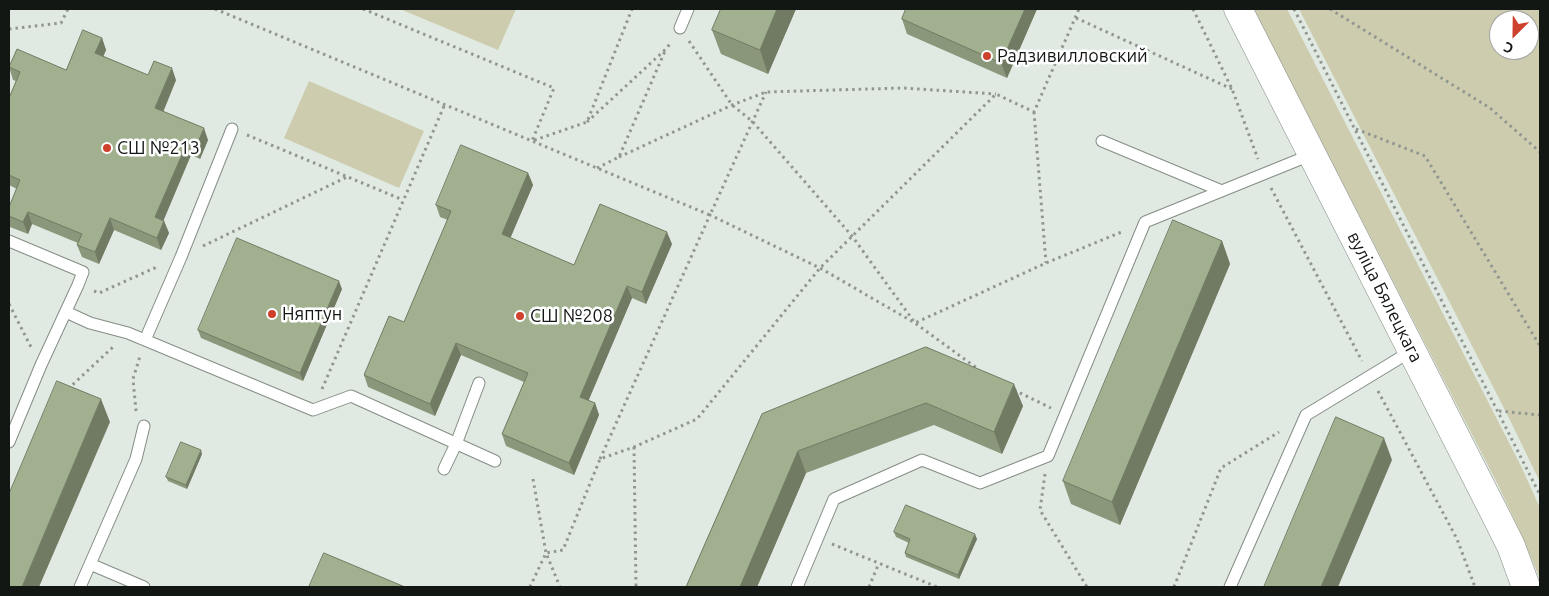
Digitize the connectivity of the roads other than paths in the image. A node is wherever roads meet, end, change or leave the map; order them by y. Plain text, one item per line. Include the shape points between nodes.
1 (688, 9) edge
2 (1238, 9) edge
3 (680, 28) road end
4 (232, 129) road end
5 (1102, 141) dead end
6 (1312, 154) junction
7 (1222, 191) junction
8 (9, 241) edge
9 (66, 312) junction
10 (145, 340) junction
11 (1413, 350) junction
12 (479, 383) dead end
13 (144, 426) dead end
14 (9, 442) edge
15 (456, 444) junction
16 (494, 461) dead end
17 (444, 469) dead end
18 (90, 564) junction
19 (80, 587) edge
20 (144, 587) edge
21 (797, 587) edge
22 (1230, 587) edge
23 (1526, 587) edge

1 - 3 lane
2 - 6 street, вуліца Бялецкага
4 - 10 lane
5 - 7 lane
6 - 7 lane
6 - 11 street, вуліца Бялецкага
7 - 21 lane via 1145,222 1048,456 980,483 922,460 834,499
8 - 9 lane via 83,272
9 - 10 lane
9 - 14 lane
10 - 15 lane via 313,410 351,396
11 - 22 lane via 1306,415
11 - 23 street, вуліца Бялецкага via 1495,514
12 - 15 lane
13 - 18 lane via 136,459
15 - 16 lane
15 - 17 lane
18 - 19 lane
18 - 20 lane

